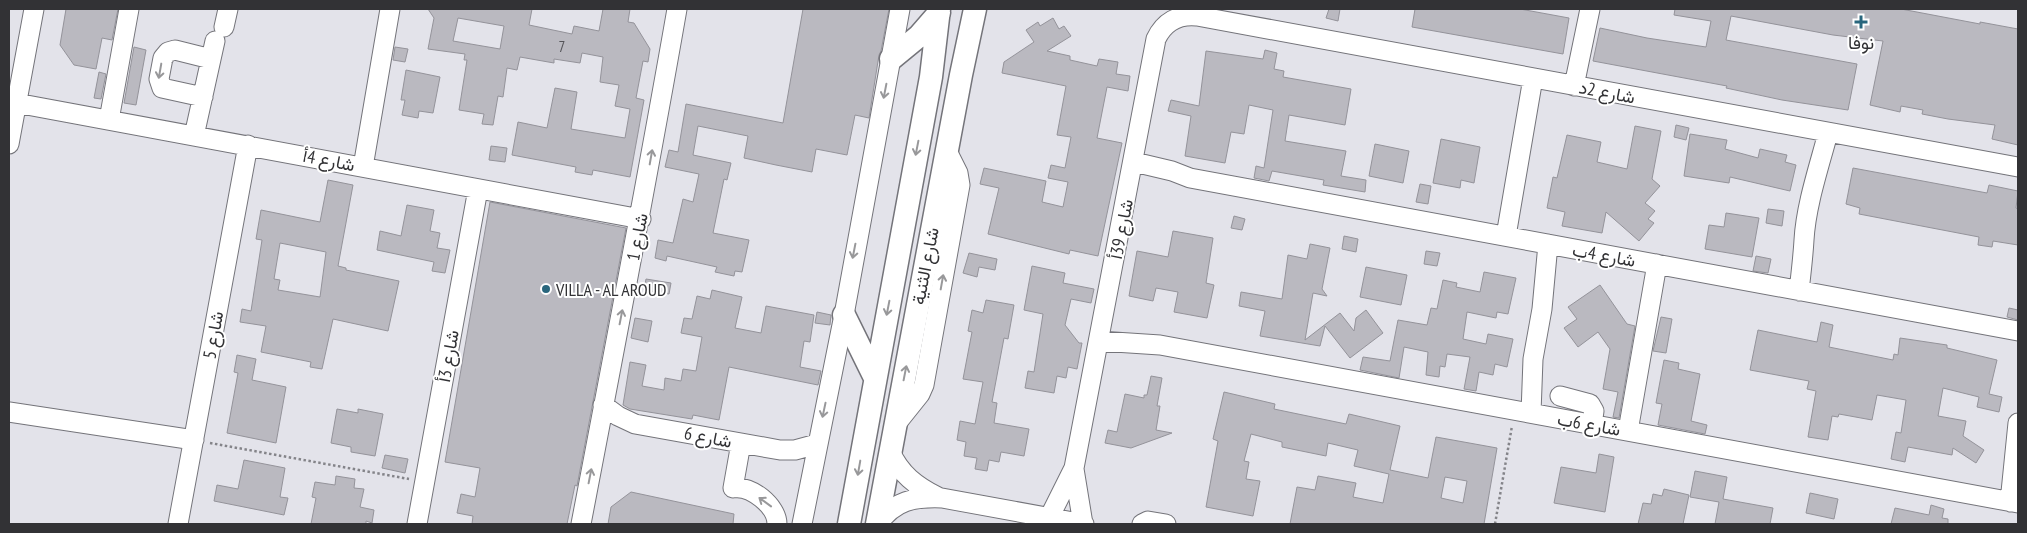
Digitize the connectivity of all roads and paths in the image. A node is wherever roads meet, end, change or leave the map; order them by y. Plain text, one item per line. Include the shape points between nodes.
1 (34, 9) edge
2 (129, 9) edge
3 (390, 9) edge
4 (677, 9) edge
5 (900, 9) edge
6 (967, 9) edge
7 (975, 9) edge
8 (1590, 9) edge
9 (939, 11) edge
10 (1196, 16) joint
11 (220, 34) edge
12 (891, 59) junction
13 (961, 76) junction
14 (1533, 78) junction
15 (1574, 86) junction
16 (203, 97) junction
17 (16, 103) junction
18 (109, 120) junction
19 (1822, 132) junction
20 (194, 136) junction
21 (9, 144) edge
22 (248, 145) junction
23 (364, 167) junction
24 (2018, 167) edge
25 (1133, 169) junction
26 (478, 188) junction
27 (641, 219) junction
28 (1506, 236) junction
29 (1555, 245) junction
30 (1657, 264) junction
31 (1794, 290) junction
32 (844, 314) junction
33 (2018, 331) edge
34 (1100, 335) junction
35 (875, 378) junction
36 (1560, 396) dead end
37 (603, 405) junction
38 (1522, 411) junction
39 (9, 412) edge
40 (2018, 423) edge
41 (636, 424) junction
42 (1592, 424) junction
43 (599, 430) junction
44 (1628, 431) junction
45 (194, 440) junction
46 (745, 444) junction
47 (817, 444) junction
48 (780, 450) junction
49 (890, 451) junction
50 (1074, 468) junction
51 (812, 474) junction
52 (425, 482) junction
53 (942, 498) junction
54 (2009, 502) edge
55 (1049, 518) junction
56 (178, 524) edge
57 (417, 524) edge
58 (581, 524) edge
59 (777, 524) edge
60 (802, 524) edge
61 (848, 524) edge
62 (877, 524) edge
63 (1083, 524) edge
64 (1142, 524) edge
65 (1166, 524) edge
66 (1494, 524) edge

1 - 17 street
2 - 18 street
3 - 23 street
27 -> 4 street, شارع 1
5 - 12 street
6 - 13 main road
7 - 13 main road, شارع الثنية
8 - 15 street
9 - 12 main road via 919,36
9 -> 35 main road, شارع الثنية via 930,78
10 - 14 street, شارع 2د
10 - 25 street, شارع 39أ via 1173,19 1156,39
11 - 16 street
11 -> 16 street via 168,52 163,58 159,79 162,88
12 -> 32 street
49 -> 13 main road, شارع الثنية
14 - 15 street, شارع 2د
14 - 28 street
15 - 19 street, شارع 2د
16 - 20 street
17 - 18 street, شارع 4أ
17 - 21 street
18 - 20 street, شارع 4أ
19 - 24 street, شارع 2د
19 - 31 street via 1804,256
20 - 22 street, شارع 4أ
22 - 23 street, شارع 4أ
22 - 45 street, شارع 5
23 - 26 street, شارع 4أ
25 - 28 street, شارع 4ب
25 - 34 street, شارع 39أ
26 - 27 street, شارع 4أ
26 - 52 street, شارع 3أ
37 -> 27 street, شارع 1
28 - 29 street, شارع 4ب
29 - 30 street, شارع 4ب
29 - 38 street
30 - 31 street, شارع 4ب
30 - 44 street
31 - 33 street, شارع 4ب
32 - 35 main road
32 -> 47 street
34 - 38 street, شارع 6ب
34 - 50 street, شارع 39أ
35 -> 61 main road, شارع الثنية
36 - 42 street via 1590,404 1594,411
37 - 41 street, شارع 6
37 - 43 street, شارع 1
38 - 42 street, شارع 6ب
38 - 66 path
39 - 45 street
40 - 54 street
41 - 43 street, شارع 6
41 - 46 street, شارع 6
42 - 44 street, شارع 6ب
58 -> 43 street, شارع 1
44 - 54 street, شارع 6ب
45 - 52 path
45 - 56 street, شارع 5
46 - 48 street, شارع 6
59 -> 46 street via 776,514 769,504 737,488
47 - 48 street, شارع 6 via 803,449
47 - 51 street
48 - 51 street, شارع 6 via 794,457
49 - 53 street via 906,477
49 - 62 main road, شارع الثنية
50 - 55 street, شارع 39أ
50 - 63 street, شارع 39أ
51 - 60 street
52 - 57 street, شارع 3أ
53 - 55 street
53 - 62 street via 909,500 890,511
55 - 63 street
64 - 65 street

